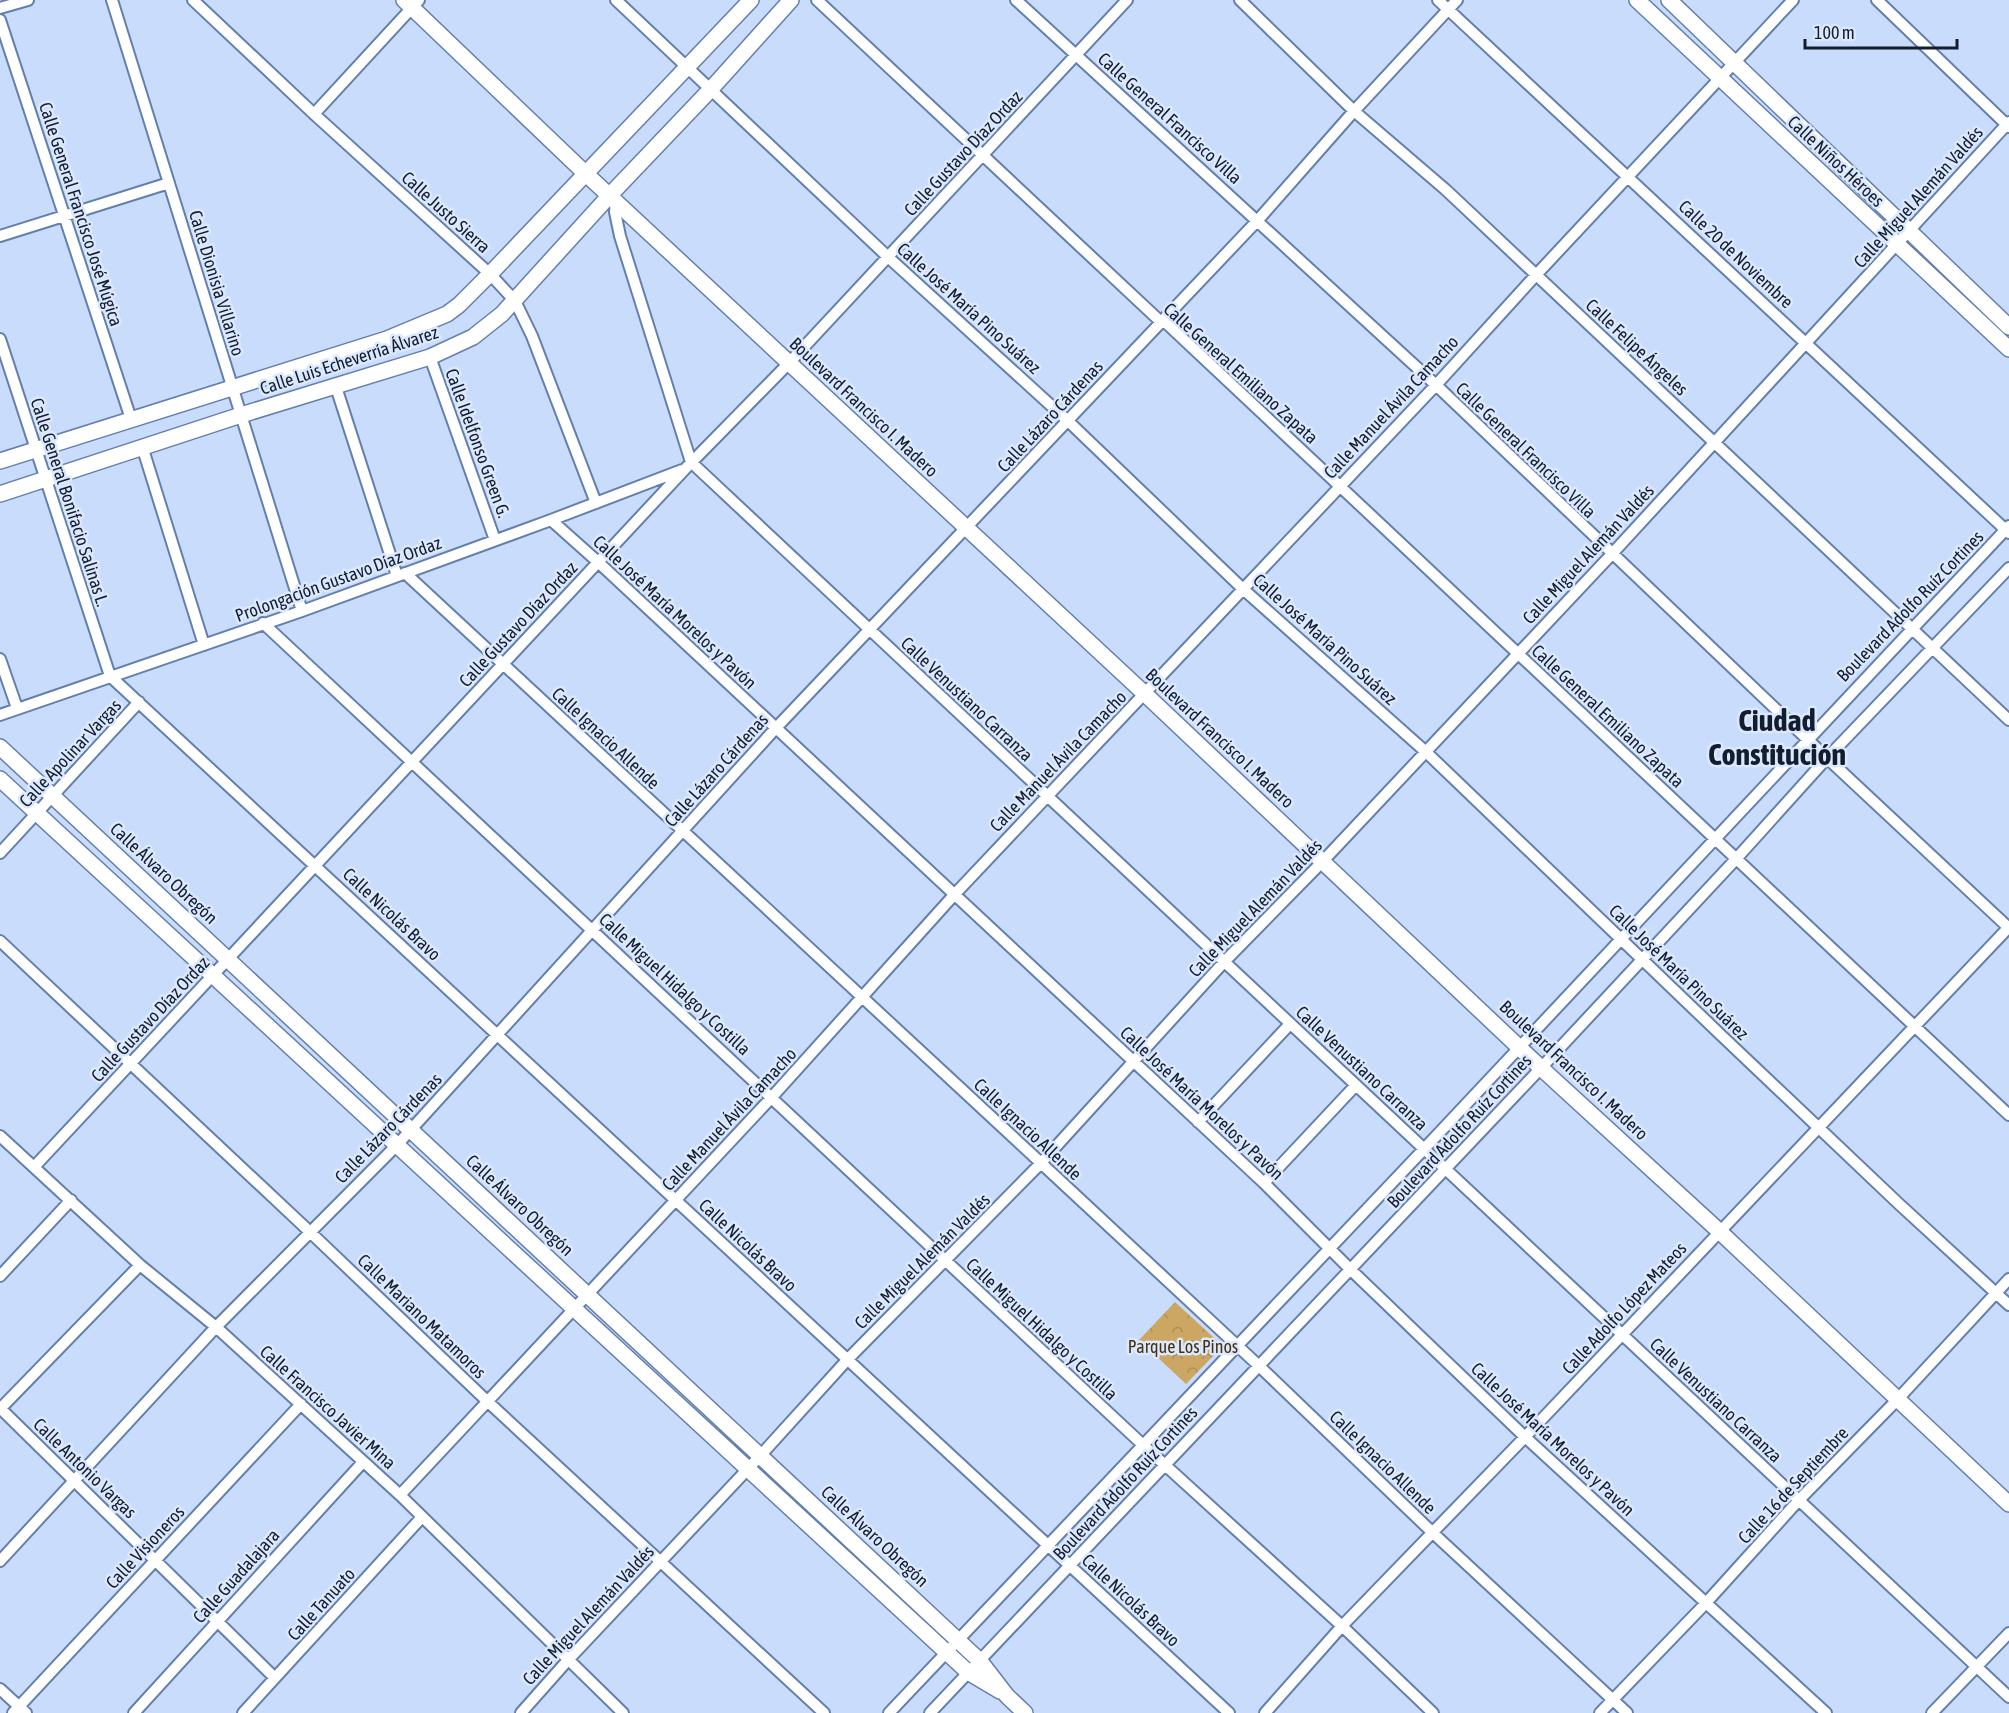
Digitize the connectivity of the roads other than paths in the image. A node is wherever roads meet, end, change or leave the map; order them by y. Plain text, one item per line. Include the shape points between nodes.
1 (28, 0) edge
2 (112, 0) edge
3 (193, 0) edge
4 (616, 0) edge
5 (751, 0) edge
6 (791, 0) edge
7 (817, 0) edge
8 (1016, 0) edge
9 (1127, 0) edge
10 (1240, 0) edge
11 (1438, 0) edge
12 (1457, 0) edge
13 (1637, 0) edge
14 (1669, 0) edge
15 (1793, 0) edge
16 (1877, 0) edge
17 (412, 3) edge
18 (0, 8) edge
19 (1448, 9) junction
20 (0, 20) edge
21 (1077, 56) junction
22 (1734, 63) junction
23 (689, 67) junction
24 (1720, 78) junction
25 (711, 89) junction
26 (1354, 111) junction
27 (314, 114) junction
28 (2008, 125) edge
29 (983, 156) junction
30 (586, 174) junction
31 (1628, 176) junction
32 (168, 183) junction
33 (613, 198) junction
34 (64, 215) junction
35 (1258, 220) junction
36 (1909, 232) junction
37 (0, 236) edge
38 (1897, 245) junction
39 (888, 257) junction
40 (490, 274) junction
41 (1536, 275) junction
42 (515, 301) junction
43 (1161, 322) junction
44 (2009, 327) edge
45 (0, 339) edge
46 (1807, 342) junction
47 (2009, 349) edge
48 (430, 357) junction
49 (789, 363) junction
50 (1436, 385) junction
51 (232, 387) junction
52 (336, 387) junction
53 (241, 414) junction
54 (131, 419) junction
55 (1068, 421) junction
56 (1714, 443) junction
57 (142, 446) junction
58 (35, 449) junction
59 (0, 461) edge
60 (688, 466) junction
61 (45, 480) junction
62 (1340, 487) junction
63 (0, 494) edge
64 (596, 503) junction
65 (551, 520) junction
66 (966, 529) junction
67 (2008, 530) edge
68 (495, 540) junction
69 (1611, 555) junction
70 (598, 562) junction
71 (2009, 568) edge
72 (401, 574) junction
73 (1244, 589) junction
74 (302, 611) junction
75 (262, 623) junction
76 (869, 628) junction
77 (1911, 629) junction
78 (204, 645) junction
79 (1932, 648) junction
80 (1518, 654) junction
81 (0, 659) edge
82 (503, 664) junction
83 (110, 676) junction
84 (1145, 694) junction
85 (139, 702) junction
86 (17, 708) junction
87 (0, 715) edge
88 (2009, 720) edge
89 (775, 729) junction
90 (1807, 739) junction
91 (0, 747) edge
92 (1426, 752) junction
93 (1827, 758) junction
94 (412, 762) junction
95 (0, 779) edge
96 (52, 796) junction
97 (1047, 796) junction
98 (36, 813) junction
99 (683, 832) junction
100 (1715, 839) junction
101 (0, 853) edge
102 (1736, 859) junction
103 (1323, 861) junction
104 (315, 866) junction
105 (954, 895) junction
106 (2009, 927) edge
107 (593, 930) junction
108 (1621, 939) junction
109 (0, 941) edge
110 (1642, 958) junction
111 (228, 959) junction
112 (1224, 962) junction
113 (213, 975) junction
114 (862, 998) junction
115 (1290, 1023) junction
116 (1915, 1028) junction
117 (498, 1035) junction
118 (1519, 1047) junction
119 (1135, 1062) junction
120 (130, 1064) junction
121 (1541, 1068) junction
122 (1356, 1085) junction
123 (772, 1097) junction
124 (2009, 1115) edge
125 (1198, 1122) junction
126 (1819, 1127) junction
127 (411, 1130) junction
128 (1, 1140) edge
129 (397, 1145) junction
130 (1424, 1149) junction
131 (1041, 1163) junction
132 (34, 1167) junction
133 (1445, 1168) junction
134 (1264, 1183) junction
135 (71, 1200) junction
136 (676, 1200) junction
137 (1719, 1231) junction
138 (310, 1232) junction
139 (1329, 1248) junction
140 (945, 1261) junction
141 (141, 1265) junction
142 (1351, 1270) junction
143 (0, 1276) edge
144 (2009, 1279) edge
145 (1996, 1293) junction
146 (587, 1294) junction
147 (2009, 1305) edge
148 (574, 1309) junction
149 (216, 1327) junction
150 (1622, 1334) junction
151 (1237, 1346) junction
152 (848, 1359) junction
153 (1258, 1365) junction
154 (1897, 1400) junction
155 (487, 1401) junction
156 (301, 1404) junction
157 (0, 1408) edge
158 (1525, 1437) junction
159 (1143, 1445) junction
160 (760, 1456) junction
161 (363, 1462) junction
162 (1165, 1465) junction
163 (748, 1469) junction
164 (74, 1482) junction
165 (400, 1495) junction
166 (1799, 1500) junction
167 (2009, 1504) edge
168 (422, 1517) junction
169 (1433, 1533) junction
170 (1049, 1546) junction
171 (156, 1560) junction
172 (0, 1561) edge
173 (660, 1561) junction
174 (1070, 1565) junction
175 (1705, 1604) junction
176 (218, 1621) junction
177 (1342, 1626) junction
178 (2009, 1633) edge
179 (958, 1640) junction
180 (946, 1652) junction
181 (567, 1660) junction
182 (980, 1661) junction
183 (1976, 1666) junction
184 (968, 1672) junction
185 (275, 1678) junction
186 (0, 1689) edge
187 (1007, 1696) junction
188 (2009, 1697) edge
189 (1612, 1699) junction
190 (20, 1711) edge
191 (134, 1713) edge
192 (243, 1713) edge
193 (521, 1713) edge
194 (623, 1713) edge
195 (824, 1713) edge
196 (890, 1713) edge
197 (930, 1713) edge
198 (1025, 1713) edge
199 (1229, 1713) edge
200 (1264, 1713) edge
201 (1433, 1713) edge
202 (1600, 1713) edge
203 (1627, 1713) edge
204 (1826, 1713) edge
205 (1932, 1713) edge

1 - 18 street
2 - 32 street, Calle Dionisia Villarino
3 - 27 street, Calle Justo Sierra
4 - 23 street, Calle José María Pino Suárez
5 - 23 street, Calle Luis Echeverría Álvarez
6 - 25 street, Calle Luis Echeverría Álvarez
7 - 29 street, Calle General Emiliano Zapata
8 - 21 street, Calle General Francisco Villa
9 - 21 street, Calle Gustavo Díaz Ordaz
10 - 26 street, Calle Felipe Ángeles
11 - 19 street, Calle 20 de Noviembre
12 - 19 street, Calle Lázaro Cárdenas
13 - 24 street, Calle Niños Héroes
14 - 22 street, Calle Niños Héroes
15 - 22 street, Calle Manuel Ávila Camacho
16 - 28 street
17 - 27 street
17 - 30 street, Boulevard Francisco I. Madero
19 - 26 street, Calle Lázaro Cárdenas
19 - 31 street, Calle 20 de Noviembre
20 - 34 street, Calle General Francisco José Múgica
21 - 29 street, Calle Gustavo Díaz Ordaz
21 - 35 street, Calle General Francisco Villa
22 - 24 street, Calle Manuel Ávila Camacho
22 - 36 street, Calle Niños Héroes
23 - 25 street, Calle José María Pino Suárez
23 - 30 street, Calle Luis Echeverría Álvarez
24 - 31 street, Calle Manuel Ávila Camacho
24 - 38 street, Calle Niños Héroes
25 - 33 street, Calle Luis Echeverría Álvarez
25 - 39 street, Calle José María Pino Suárez
26 - 35 street, Calle Lázaro Cárdenas
26 - 41 street, Calle Felipe Ángeles
27 - 40 street, Calle Justo Sierra
28 - 36 street, Calle Miguel Alemán Valdés
29 - 39 street, Calle Gustavo Díaz Ordaz
29 - 43 street, Calle General Emiliano Zapata
30 - 33 street, Boulevard Francisco I. Madero
30 - 40 street, Calle Luis Echeverría Álvarez
31 - 41 street, Calle Manuel Ávila Camacho
31 - 46 street, Calle 20 de Noviembre
32 - 34 street
32 - 51 street, Calle Dionisia Villarino
33 - 42 street, Calle Luis Echeverría Álvarez
33 - 49 street, Boulevard Francisco I. Madero
33 - 60 street via 620,236
34 - 37 street
34 - 54 street, Calle General Francisco José Múgica
35 - 43 street, Calle Lázaro Cárdenas
35 - 50 street, Calle General Francisco Villa
36 - 38 street, Calle Miguel Alemán Valdés
36 - 44 street, Calle Niños Héroes
38 - 46 street, Calle Miguel Alemán Valdés
38 - 47 street, Calle Niños Héroes
39 - 49 street, Calle Gustavo Díaz Ordaz
39 - 55 street, Calle José María Pino Suárez
40 - 42 street, Calle Justo Sierra
40 - 51 street, Calle Luis Echeverría Álvarez via 459,305 434,320 387,339
41 - 50 street, Calle Manuel Ávila Camacho
41 - 56 street, Calle Felipe Ángeles
42 - 48 street, Calle Luis Echeverría Álvarez via 473,337
42 - 64 street, Calle Justo Sierra
43 - 55 street, Calle Lázaro Cárdenas
43 - 62 street, Calle General Emiliano Zapata
45 - 58 street, Calle General Bonifacio Salinas L.
46 - 56 street, Calle Miguel Alemán Valdés
46 - 67 street, Calle 20 de Noviembre
48 - 52 street, Calle Luis Echeverría Álvarez
48 - 68 street, Calle Idelfonso Green G.
49 - 60 street, Calle Gustavo Díaz Ordaz
49 - 66 street, Boulevard Francisco I. Madero
50 - 62 street, Calle Manuel Ávila Camacho
50 - 69 street, Calle General Francisco Villa
51 - 53 street, Calle Dionisia Villarino
51 - 54 street, Calle Luis Echeverría Álvarez
52 - 53 street, Calle Luis Echeverría Álvarez
52 - 72 street
53 - 57 street, Calle Luis Echeverría Álvarez
53 - 74 street, Calle Dionisia Villarino
54 - 58 street, Calle Luis Echeverría Álvarez
55 - 66 street, Calle Lázaro Cárdenas
55 - 73 street, Calle José María Pino Suárez
56 - 69 street, Calle Miguel Alemán Valdés
56 - 77 street, Calle Felipe Ángeles
57 - 61 street, Calle Luis Echeverría Álvarez
57 - 78 street
58 - 59 street, Calle Luis Echeverría Álvarez
58 - 61 street, Calle General Bonifacio Salinas L.
60 - 64 street, Prolongación Gustavo Díaz Ordaz
60 - 70 street, Calle Gustavo Díaz Ordaz
60 - 76 street, Calle Venustiano Carranza
61 - 63 street, Calle Luis Echeverría Álvarez
61 - 83 street, Calle General Bonifacio Salinas L.
62 - 73 street, Calle Manuel Ávila Camacho
62 - 80 street, Calle General Emiliano Zapata
64 - 65 street, Prolongación Gustavo Díaz Ordaz
65 - 68 street, Prolongación Gustavo Díaz Ordaz
65 - 70 street, Calle José María Morelos y Pavón
66 - 76 street, Calle Lázaro Cárdenas
66 - 84 street, Boulevard Francisco I. Madero
67 - 77 street, Boulevard Adolfo Ruíz Cortines
68 - 72 street, Prolongación Gustavo Díaz Ordaz
69 - 80 street, Calle Miguel Alemán Valdés
69 - 90 street, Calle General Francisco Villa
70 - 82 street, Calle Gustavo Díaz Ordaz
70 - 89 street, Calle José María Morelos y Pavón
71 - 79 street, Boulevard Adolfo Ruíz Cortines
72 - 74 street, Prolongación Gustavo Díaz Ordaz
72 - 82 street, Calle Ignacio Allende
73 - 84 street, Calle Manuel Ávila Camacho
73 - 92 street, Calle José María Pino Suárez
74 - 75 street, Prolongación Gustavo Díaz Ordaz
75 - 78 street, Prolongación Gustavo Díaz Ordaz
75 - 94 street, Calle Miguel Hidalgo y Costilla
76 - 89 street, Calle Lázaro Cárdenas
76 - 97 street, Calle Venustiano Carranza
77 - 79 street, Calle Felipe Ángeles
77 - 90 street, Boulevard Adolfo Ruíz Cortines
78 - 83 street, Prolongación Gustavo Díaz Ordaz
79 - 88 street, Calle Felipe Ángeles
79 - 93 street, Boulevard Adolfo Ruíz Cortines
80 - 92 street, Calle Miguel Alemán Valdés
80 - 100 street, Calle General Emiliano Zapata
81 - 86 street
82 - 94 street, Calle Gustavo Díaz Ordaz
82 - 99 street, Calle Ignacio Allende
83 - 85 street, Calle Nicolás Bravo
83 - 86 street, Prolongación Gustavo Díaz Ordaz
84 - 97 street, Calle Manuel Ávila Camacho
84 - 103 street, Boulevard Francisco I. Madero
85 - 96 street, Calle Apolinar Vargas
85 - 104 street, Calle Nicolás Bravo
86 - 87 street, Prolongación Gustavo Díaz Ordaz
89 - 99 street, Calle Lázaro Cárdenas
89 - 105 street, Calle José María Morelos y Pavón
90 - 93 street, Calle General Francisco Villa
90 - 100 street, Boulevard Adolfo Ruíz Cortines
91 - 96 street, Calle Álvaro Obregón
92 - 103 street, Calle Miguel Alemán Valdés
92 - 108 street, Calle José María Pino Suárez
93 - 102 street, Boulevard Adolfo Ruíz Cortines
93 - 106 street, Calle General Francisco Villa
94 - 104 street, Calle Gustavo Díaz Ordaz
94 - 107 street, Calle Miguel Hidalgo y Costilla
95 - 98 street, Calle Álvaro Obregón
96 - 98 street, Calle Apolinar Vargas
96 - 111 street, Calle Álvaro Obregón
97 - 105 street, Calle Manuel Ávila Camacho
97 - 112 street, Calle Venustiano Carranza
98 - 101 street, Calle Apolinar Vargas
98 - 113 street, Calle Álvaro Obregón
99 - 107 street, Calle Lázaro Cárdenas
99 - 114 street, Calle Ignacio Allende
100 - 102 street, Calle General Emiliano Zapata
100 - 108 street, Boulevard Adolfo Ruíz Cortines
102 - 110 street, Boulevard Adolfo Ruíz Cortines
102 - 116 street, Calle General Emiliano Zapata
103 - 112 street, Calle Miguel Alemán Valdés
103 - 118 street, Boulevard Francisco I. Madero
104 - 111 street, Calle Gustavo Díaz Ordaz
104 - 117 street, Calle Nicolás Bravo
105 - 114 street, Calle Manuel Ávila Camacho
105 - 119 street, Calle José María Morelos y Pavón
106 - 116 street, Calle Adolfo López Mateos
107 - 117 street, Calle Lázaro Cárdenas
107 - 123 street, Calle Miguel Hidalgo y Costilla
108 - 110 street, Calle José María Pino Suárez
108 - 118 street, Boulevard Adolfo Ruíz Cortines
109 - 120 street, Calle Mariano Matamoros
110 - 121 street, Boulevard Adolfo Ruíz Cortines
110 - 126 street, Calle José María Pino Suárez
111 - 113 street, Calle Gustavo Díaz Ordaz
111 - 127 street, Calle Álvaro Obregón
112 - 115 street, Calle Venustiano Carranza
112 - 119 street, Calle Miguel Alemán Valdés
113 - 120 street, Calle Gustavo Díaz Ordaz
113 - 129 street, Calle Álvaro Obregón
114 - 123 street, Calle Manuel Ávila Camacho
114 - 131 street, Calle Ignacio Allende
115 - 122 street, Calle Venustiano Carranza
115 - 125 street
116 - 124 street, Calle General Emiliano Zapata
116 - 126 street, Calle Adolfo López Mateos
117 - 127 street, Calle Lázaro Cárdenas
117 - 136 street, Calle Nicolás Bravo
118 - 121 street, Boulevard Francisco I. Madero
118 - 130 street, Boulevard Adolfo Ruíz Cortines
119 - 125 street, Calle José María Morelos y Pavón
119 - 131 street, Calle Miguel Alemán Valdés
120 - 132 street, Calle Gustavo Díaz Ordaz
120 - 138 street, Calle Mariano Matamoros
121 - 133 street, Boulevard Adolfo Ruíz Cortines
121 - 137 street, Boulevard Francisco I. Madero
122 - 130 street, Calle Venustiano Carranza
122 - 134 street
123 - 136 street, Calle Manuel Ávila Camacho
123 - 140 street, Calle Miguel Hidalgo y Costilla
125 - 134 street, Calle José María Morelos y Pavón
126 - 137 street, Calle Adolfo López Mateos
126 - 145 street, Calle José María Pino Suárez
127 - 129 street, Calle Lázaro Cárdenas
127 - 146 street, Calle Álvaro Obregón
128 - 132 street, Calle Francisco Javier Mina
129 - 138 street, Calle Lázaro Cárdenas
129 - 148 street, Calle Álvaro Obregón
130 - 133 street, Calle Venustiano Carranza
130 - 139 street, Boulevard Adolfo Ruíz Cortines
131 - 140 street, Calle Miguel Alemán Valdés
131 - 151 street, Calle Ignacio Allende
132 - 135 street, Calle Francisco Javier Mina
133 - 142 street, Boulevard Adolfo Ruíz Cortines
133 - 150 street, Calle Venustiano Carranza
134 - 139 street, Calle José María Morelos y Pavón
135 - 141 street, Calle Francisco Javier Mina
135 - 143 street
136 - 146 street, Calle Manuel Ávila Camacho
136 - 152 street, Calle Nicolás Bravo
137 - 150 street, Calle Adolfo López Mateos
137 - 154 street, Boulevard Francisco I. Madero
138 - 149 street, Calle Lázaro Cárdenas
138 - 155 street, Calle Mariano Matamoros
139 - 142 street, Calle José María Morelos y Pavón
139 - 151 street, Boulevard Adolfo Ruíz Cortines
140 - 152 street, Calle Miguel Alemán Valdés
140 - 159 street, Calle Miguel Hidalgo y Costilla
141 - 149 street, Calle Francisco Javier Mina
141 - 157 street
142 - 153 street, Boulevard Adolfo Ruíz Cortines
142 - 158 street, Calle José María Morelos y Pavón
144 - 145 street, Calle 16 de Septiembre
145 - 147 street, Calle José María Pino Suárez
145 - 154 street, Calle 16 de Septiembre
146 - 148 street, Calle Manuel Ávila Camacho
146 - 160 street, Calle Álvaro Obregón
148 - 155 street, Calle Manuel Ávila Camacho
148 - 163 street, Calle Álvaro Obregón
149 - 156 street, Calle Francisco Javier Mina
149 - 164 street, Calle Lázaro Cárdenas
150 - 158 street, Calle Adolfo López Mateos
150 - 166 street, Calle Venustiano Carranza
151 - 153 street, Calle Ignacio Allende
151 - 159 street, Boulevard Adolfo Ruíz Cortines
152 - 160 street, Calle Miguel Alemán Valdés
152 - 170 street, Calle Nicolás Bravo
153 - 162 street, Boulevard Adolfo Ruíz Cortines
153 - 169 street, Calle Ignacio Allende
154 - 166 street, Calle 16 de Septiembre
154 - 167 street, Boulevard Francisco I. Madero
155 - 165 street, Calle Manuel Ávila Camacho
155 - 173 street, Calle Mariano Matamoros
156 - 161 street, Calle Francisco Javier Mina
156 - 171 street, Calle Visioneros
157 - 164 street, Calle Antonio Vargas
158 - 169 street, Calle Adolfo López Mateos
158 - 175 street, Calle José María Morelos y Pavón
159 - 162 street, Calle Miguel Hidalgo y Costilla
159 - 170 street, Boulevard Adolfo Ruíz Cortines
160 - 163 street, Calle Miguel Alemán Valdés
160 - 179 street, Calle Álvaro Obregón
161 - 165 street, Calle Francisco Javier Mina
161 - 176 street, Calle Guadalajara
162 - 174 street, Boulevard Adolfo Ruíz Cortines
162 - 177 street, Calle Miguel Hidalgo y Costilla
163 - 173 street, Calle Miguel Alemán Valdés
163 - 180 street, Calle Álvaro Obregón
164 - 171 street, Calle Antonio Vargas
164 - 172 street, Calle Lázaro Cárdenas
165 - 168 street, Calle Francisco Javier Mina
166 - 175 street, Calle 16 de Septiembre
166 - 183 street, Calle Venustiano Carranza
168 - 181 street, Calle Francisco Javier Mina
168 - 185 street, Calle Tanuato
169 - 177 street, Calle Adolfo López Mateos
169 - 189 street, Calle Ignacio Allende
170 - 174 street, Calle Nicolás Bravo
170 - 179 street, Boulevard Adolfo Ruíz Cortines
171 - 176 street, Calle Antonio Vargas
171 - 190 street, Calle Visioneros
173 - 181 street, Calle Miguel Alemán Valdés
173 - 195 street, Calle Mariano Matamoros
174 - 182 street, Boulevard Adolfo Ruíz Cortines
174 - 199 street, Calle Nicolás Bravo
175 - 189 street, Calle 16 de Septiembre
175 - 204 street, Calle José María Morelos y Pavón
176 - 185 street, Calle Antonio Vargas
176 - 191 street, Calle Guadalajara
177 - 200 street, Calle Adolfo López Mateos
177 - 201 street, Calle Miguel Hidalgo y Costilla
178 - 183 street
179 - 180 street, Boulevard Adolfo Ruíz Cortines
179 - 182 street, Calle Álvaro Obregón
180 - 184 street, Calle Álvaro Obregón
180 - 196 street, Boulevard Adolfo Ruíz Cortines
181 - 193 street, Calle Miguel Alemán Valdés
181 - 194 street, Calle Francisco Javier Mina
182 - 184 street, Boulevard Adolfo Ruíz Cortines
182 - 187 street, Calle Álvaro Obregón
183 - 188 street, Calle Venustiano Carranza
183 - 205 street
184 - 187 street, Calle Álvaro Obregón
184 - 197 street, Boulevard Adolfo Ruíz Cortines
185 - 192 street, Calle Tanuato
186 - 190 street
187 - 198 street, Calle Álvaro Obregón
189 - 202 street, Calle 16 de Septiembre
189 - 203 street, Calle Ignacio Allende

